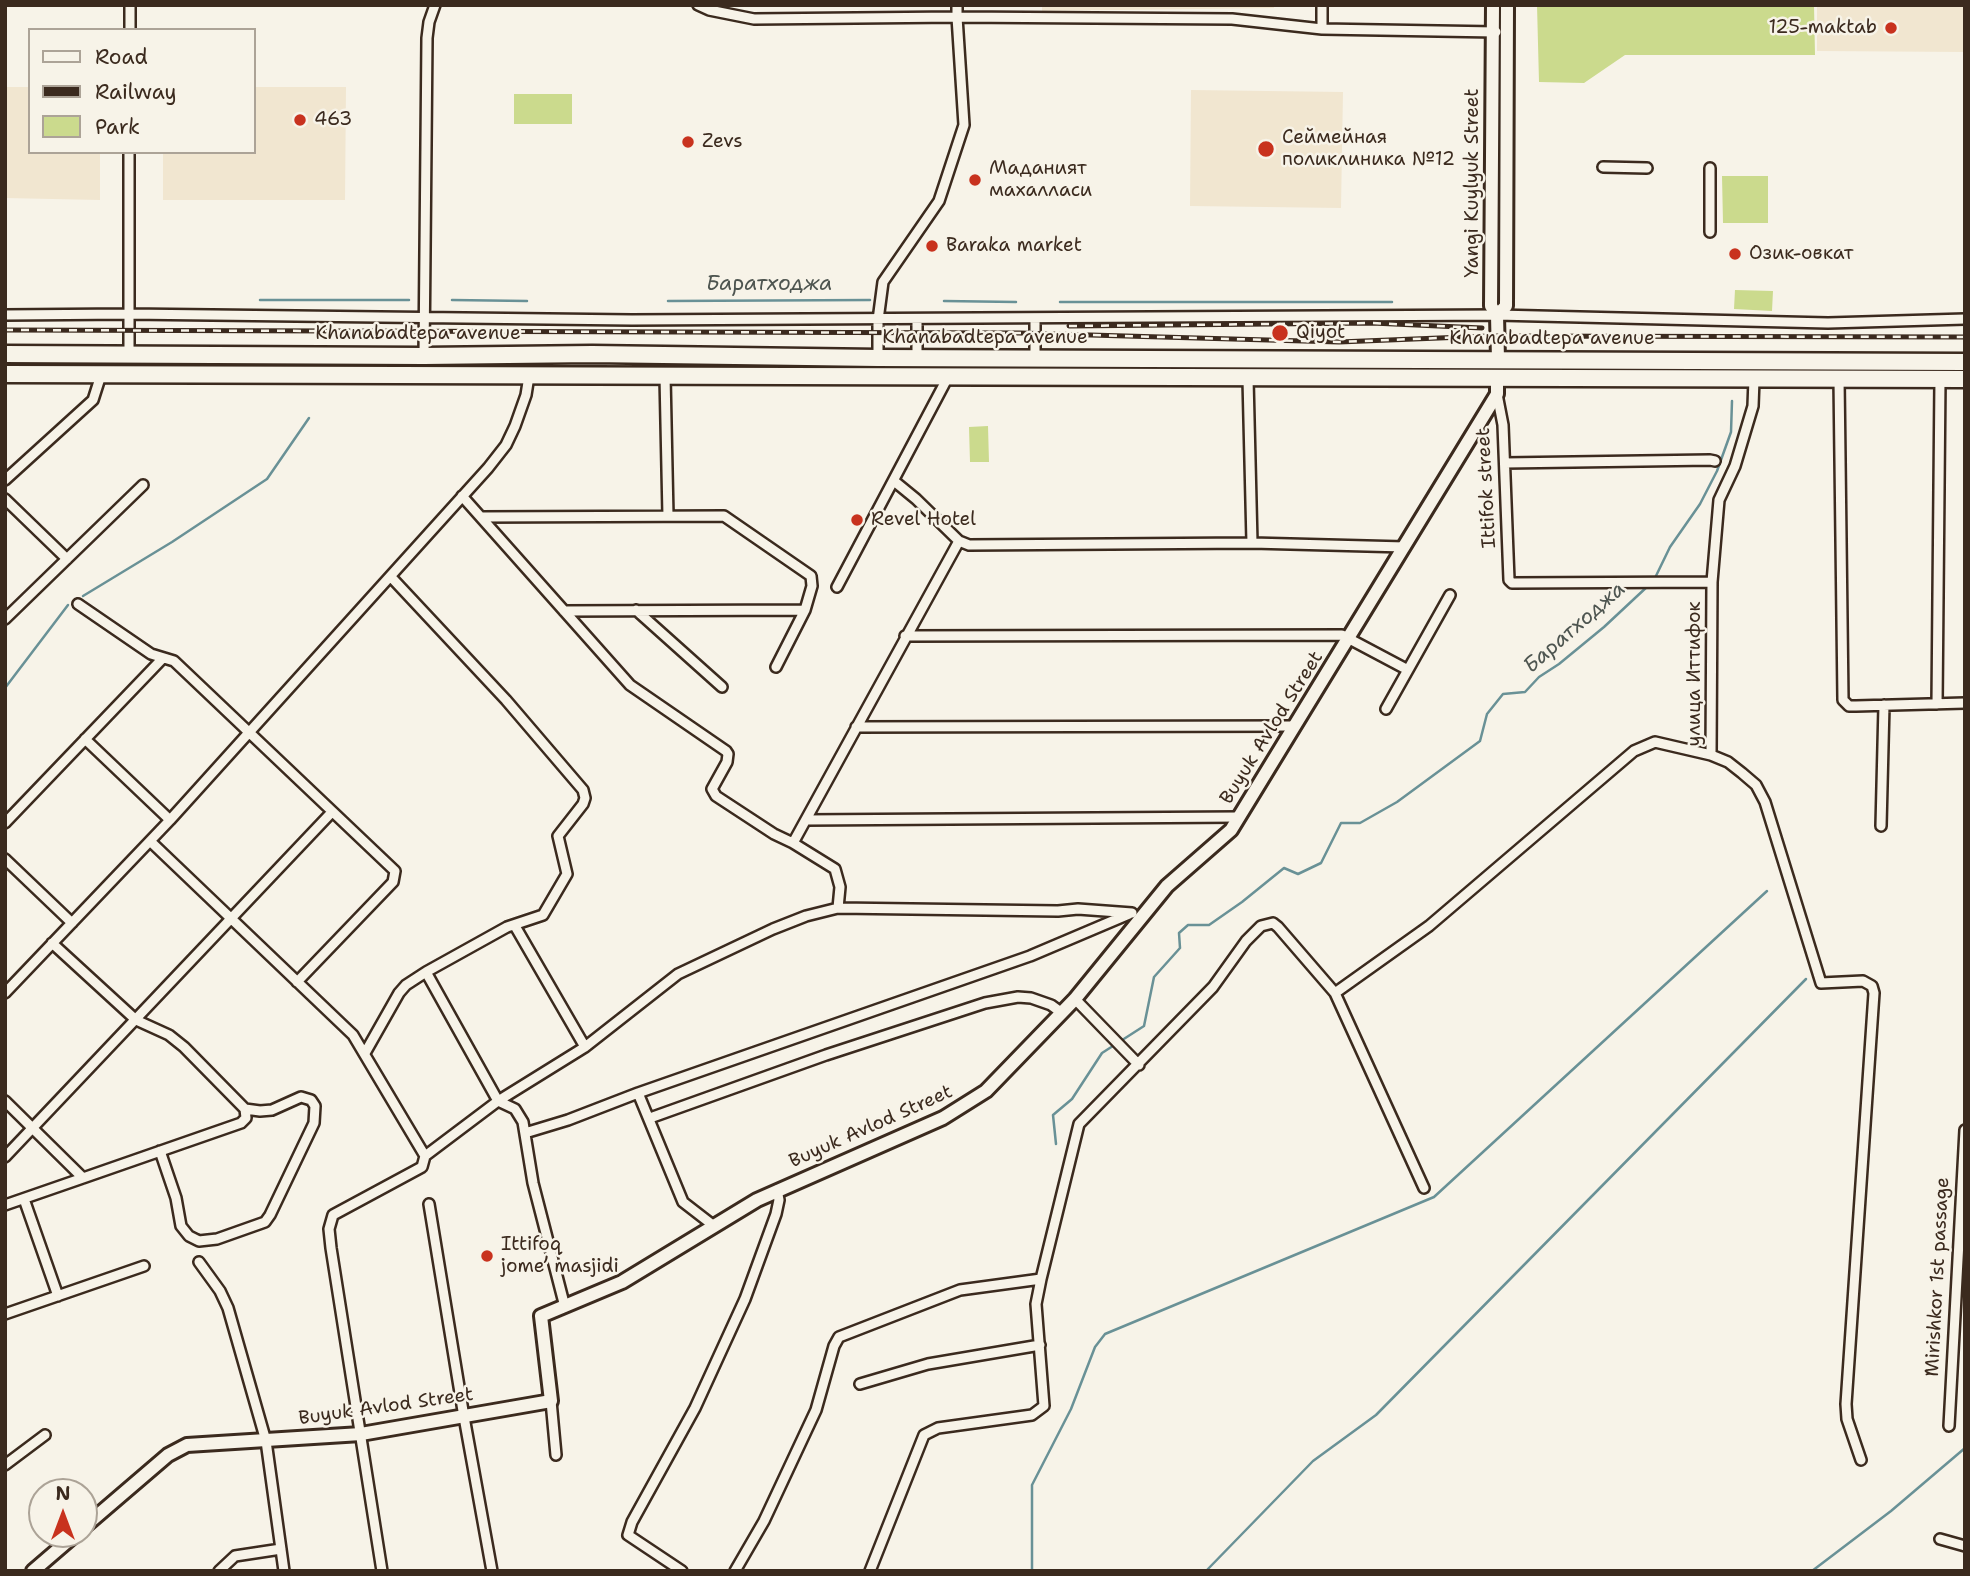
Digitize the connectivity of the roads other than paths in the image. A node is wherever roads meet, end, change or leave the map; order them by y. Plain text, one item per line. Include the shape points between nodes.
1 (130, 5) edge
2 (435, 5) edge
3 (698, 5) edge
4 (957, 5) edge
5 (1322, 5) edge
6 (1493, 5) edge
7 (1507, 5) edge
8 (957, 17) junction
9 (130, 28) edge
10 (1322, 29) junction
11 (1493, 32) junction
12 (1507, 32) junction
13 (129, 154) edge
14 (1603, 167) dead end
15 (1647, 168) dead end
16 (1710, 168) dead end
17 (1710, 232) dead end
18 (128, 314) junction
19 (5, 315) edge
20 (1497, 315) junction
21 (424, 318) junction
22 (1035, 319) junction
23 (1965, 319) edge
24 (878, 320) junction
25 (917, 320) junction
26 (5, 354) edge
27 (207, 355) junction
28 (129, 356) junction
29 (424, 356) junction
30 (917, 357) junction
31 (878, 358) junction
32 (1035, 359) junction
33 (1123, 359) junction
34 (1498, 360) junction
35 (1965, 362) edge
36 (5, 374) edge
37 (101, 375) junction
38 (207, 375) junction
39 (529, 376) junction
40 (664, 376) junction
41 (948, 377) junction
42 (1123, 379) junction
43 (1248, 379) junction
44 (1754, 379) junction
45 (1839, 379) junction
46 (1940, 379) junction
47 (1965, 379) edge
48 (1497, 387) junction
49 (1716, 461) dead end
50 (1505, 463) junction
51 (5, 480) edge
52 (894, 481) junction
53 (144, 485) dead end
54 (462, 496) junction
55 (5, 499) edge
56 (668, 516) junction
57 (481, 517) junction
58 (959, 541) junction
59 (1252, 543) junction
60 (1405, 547) junction
61 (67, 559) junction
62 (391, 577) junction
63 (1712, 582) junction
64 (837, 587) dead end
65 (1450, 595) dead end
66 (78, 604) dead end
67 (636, 610) junction
68 (805, 610) junction
69 (564, 611) junction
70 (5, 619) edge
71 (905, 636) junction
72 (1350, 638) junction
73 (163, 658) junction
74 (776, 667) dead end
75 (1408, 670) junction
76 (722, 687) dead end
77 (1965, 703) edge
78 (1937, 704) junction
79 (1884, 705) junction
80 (1386, 709) dead end
81 (1294, 726) junction
82 (856, 727) junction
83 (250, 733) junction
84 (85, 739) junction
85 (1712, 755) junction
86 (332, 812) junction
87 (1239, 817) junction
88 (170, 820) junction
89 (806, 820) junction
90 (5, 823) edge
91 (1881, 826) dead end
92 (150, 841) junction
93 (793, 843) junction
94 (5, 859) edge
95 (838, 908) junction
96 (1138, 912) junction
97 (232, 919) junction
98 (72, 923) junction
99 (515, 926) junction
100 (52, 943) junction
101 (426, 972) junction
102 (298, 982) junction
103 (5, 993) edge
104 (1335, 993) junction
105 (1075, 999) junction
106 (1062, 1013) junction
107 (136, 1020) junction
108 (585, 1048) junction
109 (365, 1053) junction
110 (1139, 1065) junction
111 (638, 1093) junction
112 (5, 1101) edge
113 (498, 1101) junction
114 (245, 1109) junction
115 (650, 1118) junction
116 (33, 1128) junction
117 (1965, 1130) edge
118 (525, 1133) junction
119 (160, 1151) junction
120 (425, 1156) junction
121 (5, 1157) edge
122 (83, 1178) junction
123 (1424, 1188) dead end
124 (777, 1190) junction
125 (24, 1199) junction
126 (429, 1204) dead end
127 (5, 1205) edge
128 (714, 1226) junction
129 (199, 1262) dead end
130 (144, 1266) dead end
131 (1041, 1279) junction
132 (58, 1296) junction
133 (565, 1307) junction
134 (5, 1314) edge
135 (1040, 1345) junction
136 (860, 1384) dead end
137 (551, 1401) junction
138 (464, 1417) junction
139 (1949, 1426) dead end
140 (361, 1434) junction
141 (45, 1435) dead end
142 (266, 1441) junction
143 (556, 1455) dead end
144 (1861, 1460) dead end
145 (5, 1465) edge
146 (98, 1515) edge
147 (1940, 1539) dead end
148 (1965, 1546) edge
149 (60, 1548) edge
150 (281, 1549) junction
151 (33, 1571) edge
152 (219, 1571) edge
153 (284, 1571) edge
154 (382, 1571) edge
155 (492, 1571) edge
156 (682, 1571) edge
157 (735, 1571) edge
158 (870, 1571) edge

1 - 9 street
2 - 21 street via 427,37
3 - 8 street via 754,19
4 - 8 street
5 - 10 street
6 - 11 street, Yangi Kuylyuk Street
7 - 12 street
8 - 10 street via 1231,19
8 - 24 street via 964,125 939,201 883,282
10 - 11 street
11 - 12 street
11 - 20 street, Yangi Kuylyuk Street via 1491,306
12 - 20 street via 1506,306
13 - 18 street
14 - 15 street
16 - 17 street
18 - 19 street
18 - 21 street
18 - 28 street
20 - 22 street
20 - 23 street via 1828,323
20 - 34 street, Yangi Kuylyuk Street
21 - 24 street
21 - 29 street
22 - 25 street
22 - 32 street
24 - 25 street
24 - 31 street
25 - 30 street
26 - 28 highway, Khanabadtepa avenue
27 - 28 highway, Khanabadtepa avenue
27 - 29 highway, Khanabadtepa avenue
27 - 38 highway
29 - 31 highway, Khanabadtepa avenue
30 - 31 highway, Khanabadtepa avenue
30 - 32 highway, Khanabadtepa avenue
32 - 33 highway, Khanabadtepa avenue
33 - 34 highway, Khanabadtepa avenue
33 - 42 highway
34 - 35 highway, Khanabadtepa avenue
34 - 48 highway
36 - 37 highway, Khanabadtepa avenue
37 - 38 highway, Khanabadtepa avenue
37 - 51 street via 93,400
38 - 39 highway, Khanabadtepa avenue
39 - 40 highway, Khanabadtepa avenue
39 - 54 street via 506,445
40 - 41 highway, Khanabadtepa avenue
40 - 56 street
41 - 42 highway, Khanabadtepa avenue
41 - 52 street
42 - 43 highway, Khanabadtepa avenue
43 - 48 highway, Khanabadtepa avenue
43 - 59 street
44 - 45 highway, Khanabadtepa avenue
44 - 48 highway, Khanabadtepa avenue
44 - 63 street, улица Иттифок via 1753,406 1719,500
45 - 46 highway, Khanabadtepa avenue
45 - 79 street via 1842,694 1849,706
46 - 47 highway, Khanabadtepa avenue
46 - 78 street
48 - 50 street, Ittifok street
48 - 60 street, Buyuk Avlod Street
49 - 50 street
50 - 63 street, Ittifok street via 1508,580
52 - 58 street
52 - 64 street
53 - 61 street
54 - 57 street
54 - 62 street
55 - 61 street
56 - 57 street
56 - 68 street via 724,516 811,576
57 - 69 street
58 - 59 street via 969,545
58 - 71 street
59 - 60 street
60 - 72 street, Buyuk Avlod Street
61 - 70 street
62 - 83 street
62 - 99 street via 583,790 583,804 557,840 567,874 543,915
63 - 85 street, улица Иттифок
65 - 75 street
66 - 73 street
67 - 68 street
67 - 69 street
67 - 76 street
68 - 74 street
69 - 93 street via 630,685 726,751 727,762 712,789 716,796
71 - 72 street
71 - 82 street
72 - 75 street
72 - 81 street, Buyuk Avlod Street
73 - 83 street via 174,661
73 - 84 street
75 - 80 street
77 - 78 street
78 - 79 street
79 - 91 street
81 - 82 street
81 - 87 street, Buyuk Avlod Street
82 - 89 street
83 - 86 street
83 - 88 street
84 - 88 street
84 - 90 street
85 - 104 street via 1655,742 1634,751 1429,926
85 - 144 street, улица Иттифок via 1749,779 1765,802 1821,983 1867,982 1874,993 1846,1405
86 - 97 street
86 - 102 street via 395,871 395,878
87 - 89 street
87 - 96 street, Buyuk Avlod Street via 1231,831
88 - 92 street
89 - 93 street
92 - 97 street
92 - 98 street
93 - 95 street via 835,869
94 - 98 street
95 - 96 street
95 - 108 street via 773,929 678,974
96 - 105 street, Buyuk Avlod Street
96 - 111 street via 1030,956
97 - 102 street
97 - 107 street
98 - 100 street
99 - 101 street
99 - 108 street
100 - 103 street
100 - 107 street
101 - 109 street via 399,993
101 - 113 street
102 - 109 street via 353,1035
104 - 110 street via 1278,927 1267,923 1246,940 1213,988
104 - 123 street
105 - 106 street, Buyuk Avlod Street
105 - 110 street
106 - 115 street via 1031,998 985,1003
106 - 124 street, Buyuk Avlod Street via 997,1081 959,1110
107 - 114 street via 169,1035
107 - 116 street
108 - 113 street
109 - 120 street
110 - 131 street via 1079,1124
111 - 115 street
111 - 118 street
112 - 116 street
113 - 118 street via 515,1108
113 - 120 street
114 - 119 street via 241,1123
114 - 119 street via 272,1110 301,1097 315,1106 314,1123 265,1222 217,1239 199,1241 189,1236 181,1226
115 - 128 street via 683,1202
116 - 121 street
116 - 122 street
117 - 139 street, Mirishkor 1st passage
118 - 133 street
119 - 122 street
120 - 140 street via 422,1167 333,1215 329,1229
122 - 125 street
124 - 128 street, Buyuk Avlod Street
124 - 156 street via 776,1214 745,1299 695,1408 628,1535
125 - 127 street
125 - 132 street
126 - 138 street
128 - 133 street, Buyuk Avlod Street via 622,1282
129 - 142 street via 228,1308
130 - 132 street
131 - 135 street via 1036,1304
131 - 157 street via 960,1290 839,1338 816,1410
132 - 134 street
133 - 137 street, Buyuk Avlod Street via 541,1316
135 - 136 street via 928,1364
135 - 158 street via 1044,1406 1032,1415 938,1428 924,1435
137 - 138 street, Buyuk Avlod Street
137 - 143 street
138 - 140 street, Buyuk Avlod Street
138 - 155 street
140 - 142 street, Buyuk Avlod Street
140 - 154 street
141 - 145 street
142 - 146 street, Buyuk Avlod Street via 209,1442 179,1448
142 - 150 street
147 - 148 street
149 - 151 street
150 - 152 street via 235,1556
150 - 153 street

